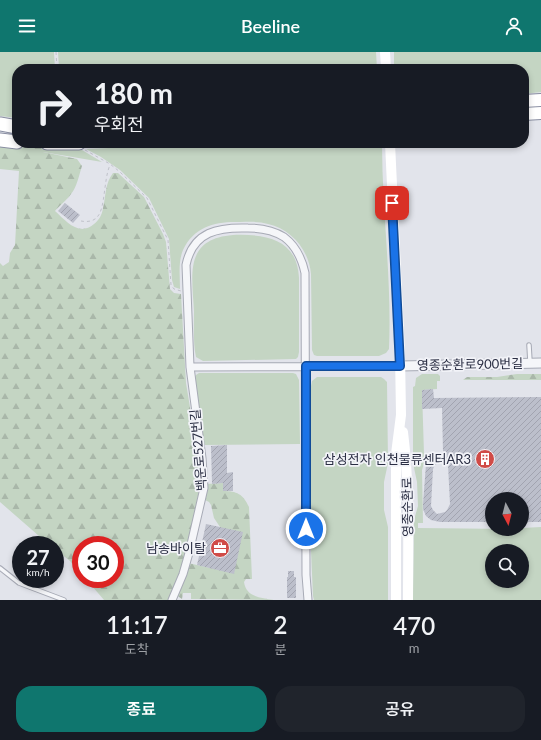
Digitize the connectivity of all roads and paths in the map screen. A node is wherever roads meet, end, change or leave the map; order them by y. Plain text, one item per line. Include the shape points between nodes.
1 (56, 52) edge
2 (385, 52) edge
3 (57, 64) edge
4 (386, 64) edge
5 (541, 100) edge
6 (529, 101) edge
7 (541, 112) edge
8 (529, 113) edge
9 (0, 124) edge
10 (12, 125) edge
11 (0, 140) edge
12 (12, 141) edge
13 (85, 148) edge
14 (390, 148) edge
15 (110, 164) junction
16 (81, 221) dead end
17 (182, 291) dead end
18 (529, 345) dead end
19 (530, 363) junction
20 (541, 363) edge
21 (306, 366) junction
22 (400, 366) junction
23 (190, 367) junction
24 (401, 415) junction
25 (0, 568) edge
26 (12, 577) edge
27 (33, 588) edge
28 (64, 600) edge
29 (172, 600) edge
30 (308, 600) edge
31 (396, 600) edge
32 (408, 600) edge

1 - 3 path
2 - 4 main road
5 - 6 highway
7 - 8 highway
9 - 10 highway
11 - 12 highway
13 - 15 path
14 - 22 main road, 영종순환로
15 - 16 path via 98,216 90,221
15 - 17 path via 150,202 168,240 172,285 174,289
18 - 19 lane
19 - 20 street, 영종순환로900번길
19 - 22 street, 영종순환로900번길
21 - 22 street
21 - 23 street
21 - 23 street, 백운로527번길 via 305,279 302,261 295,248 283,236 268,230 243,228 214,230 200,238 189,253 186,270
21 - 30 street, 백운로527번길
22 - 24 main road, 영종순환로
23 - 29 street, 백운로527번길 via 204,488 183,574
24 - 31 main road, 영종순환로 via 396,454
24 - 32 main road, 영종순환로 via 406,458
25 - 26 lane
27 - 28 lane

